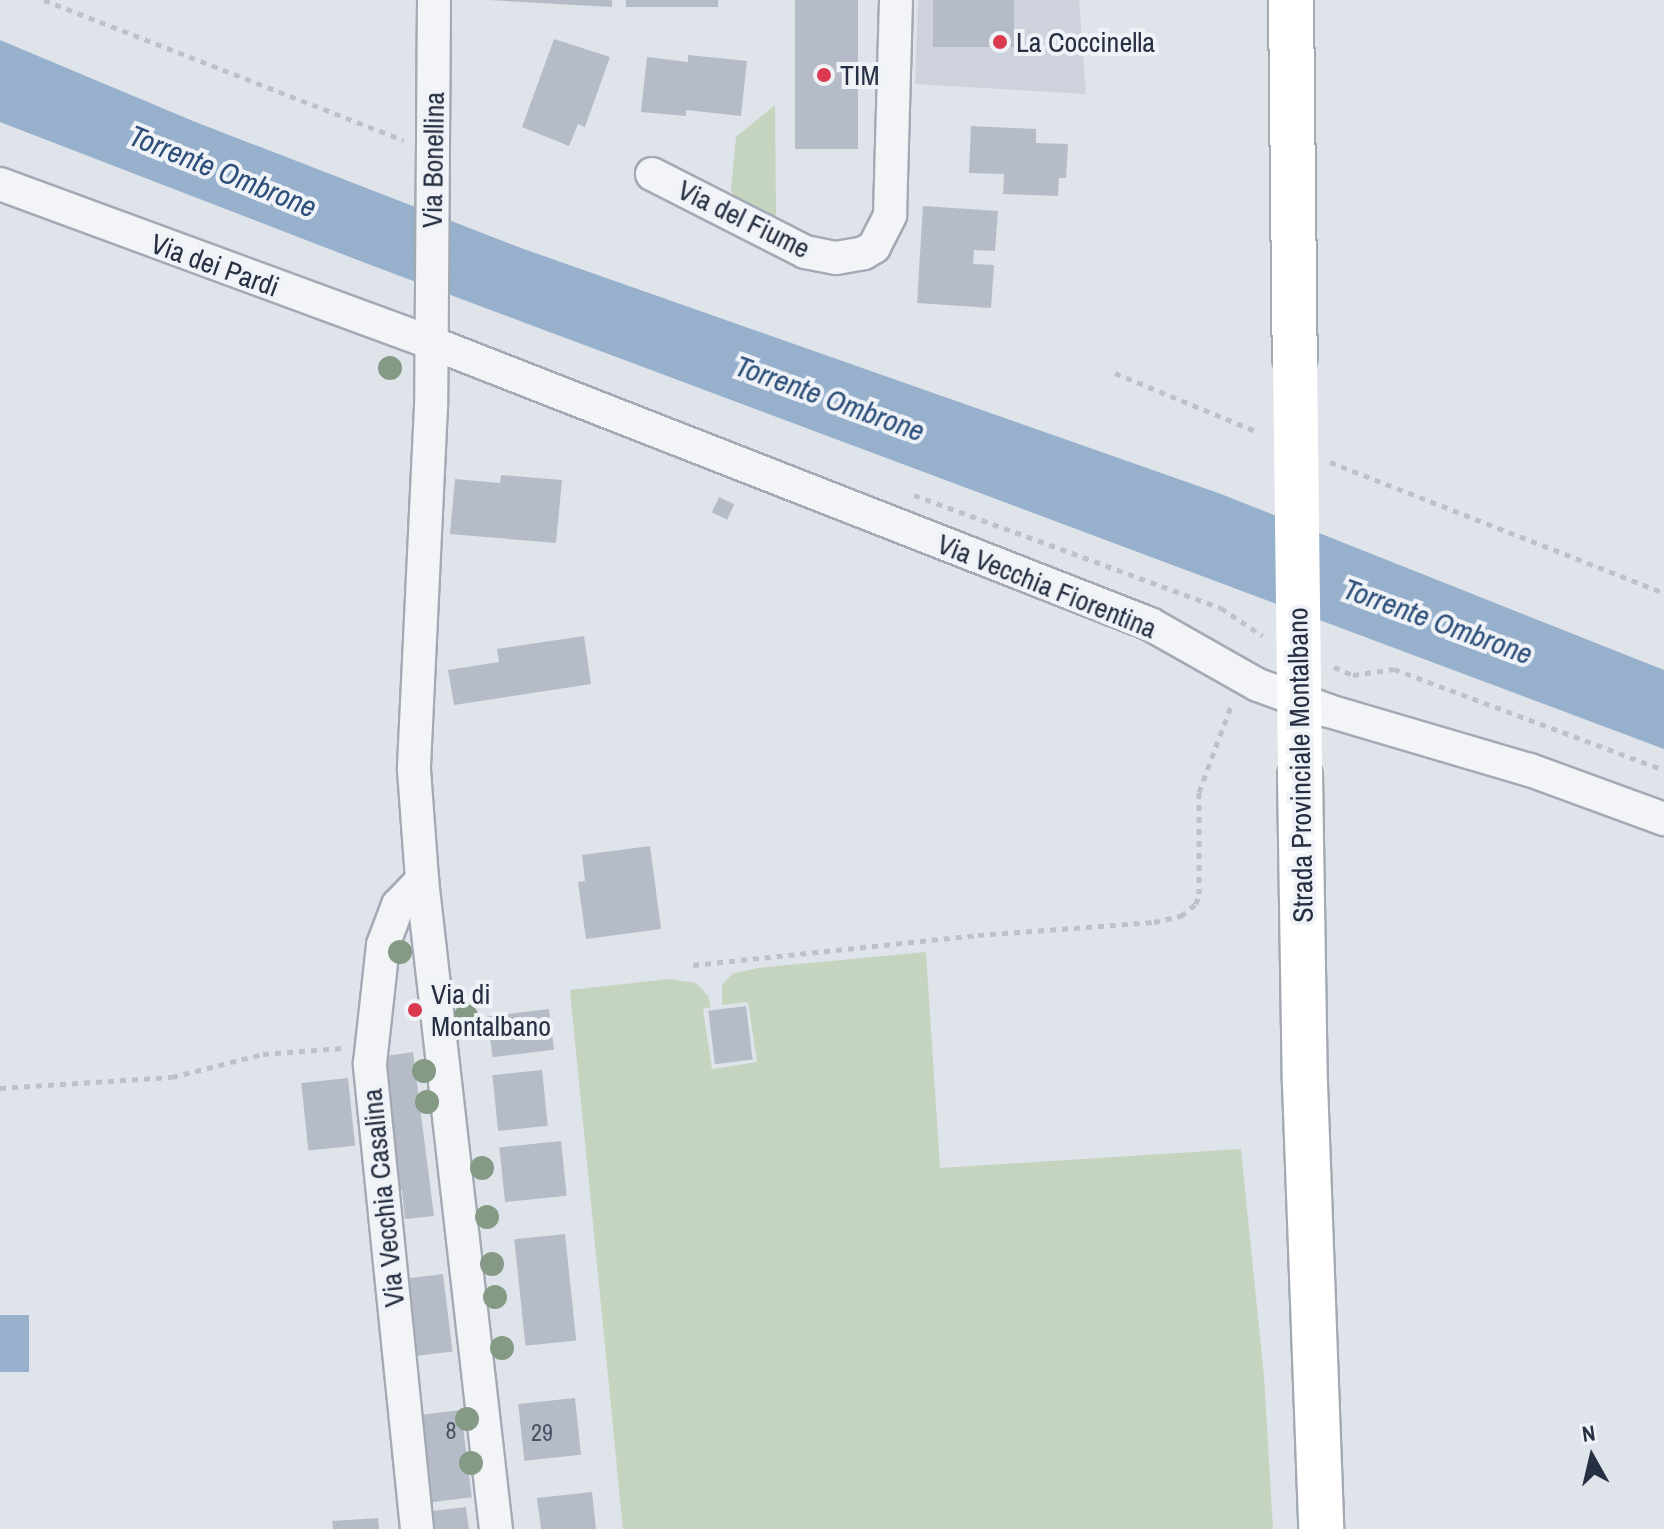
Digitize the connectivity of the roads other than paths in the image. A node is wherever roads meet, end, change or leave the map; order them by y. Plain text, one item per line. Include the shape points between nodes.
1 (434, 0) edge
2 (896, 0) edge
3 (1291, 0) edge
4 (652, 174) dead end
5 (0, 184) edge
6 (432, 332) junction
7 (1664, 819) edge
8 (422, 880) junction
9 (417, 1529) edge
10 (496, 1529) edge
11 (1321, 1529) edge

1 - 6 street, Via Bonellina
2 - 4 street, Via del Fiume via 890,215 874,247 836,258 805,252
3 - 11 main road, Strada Provinciale Montalbano, bridge via 1305,1084
5 - 6 street, Via dei Pardi via 112,228
6 - 7 street, Via Vecchia Fiorentina via 1150,624 1242,678 1329,711 1530,770
6 - 8 street via 414,712
8 - 9 street, Via Vecchia Casalina via 392,915 383,945 371,1046 380,1191
8 - 10 street

